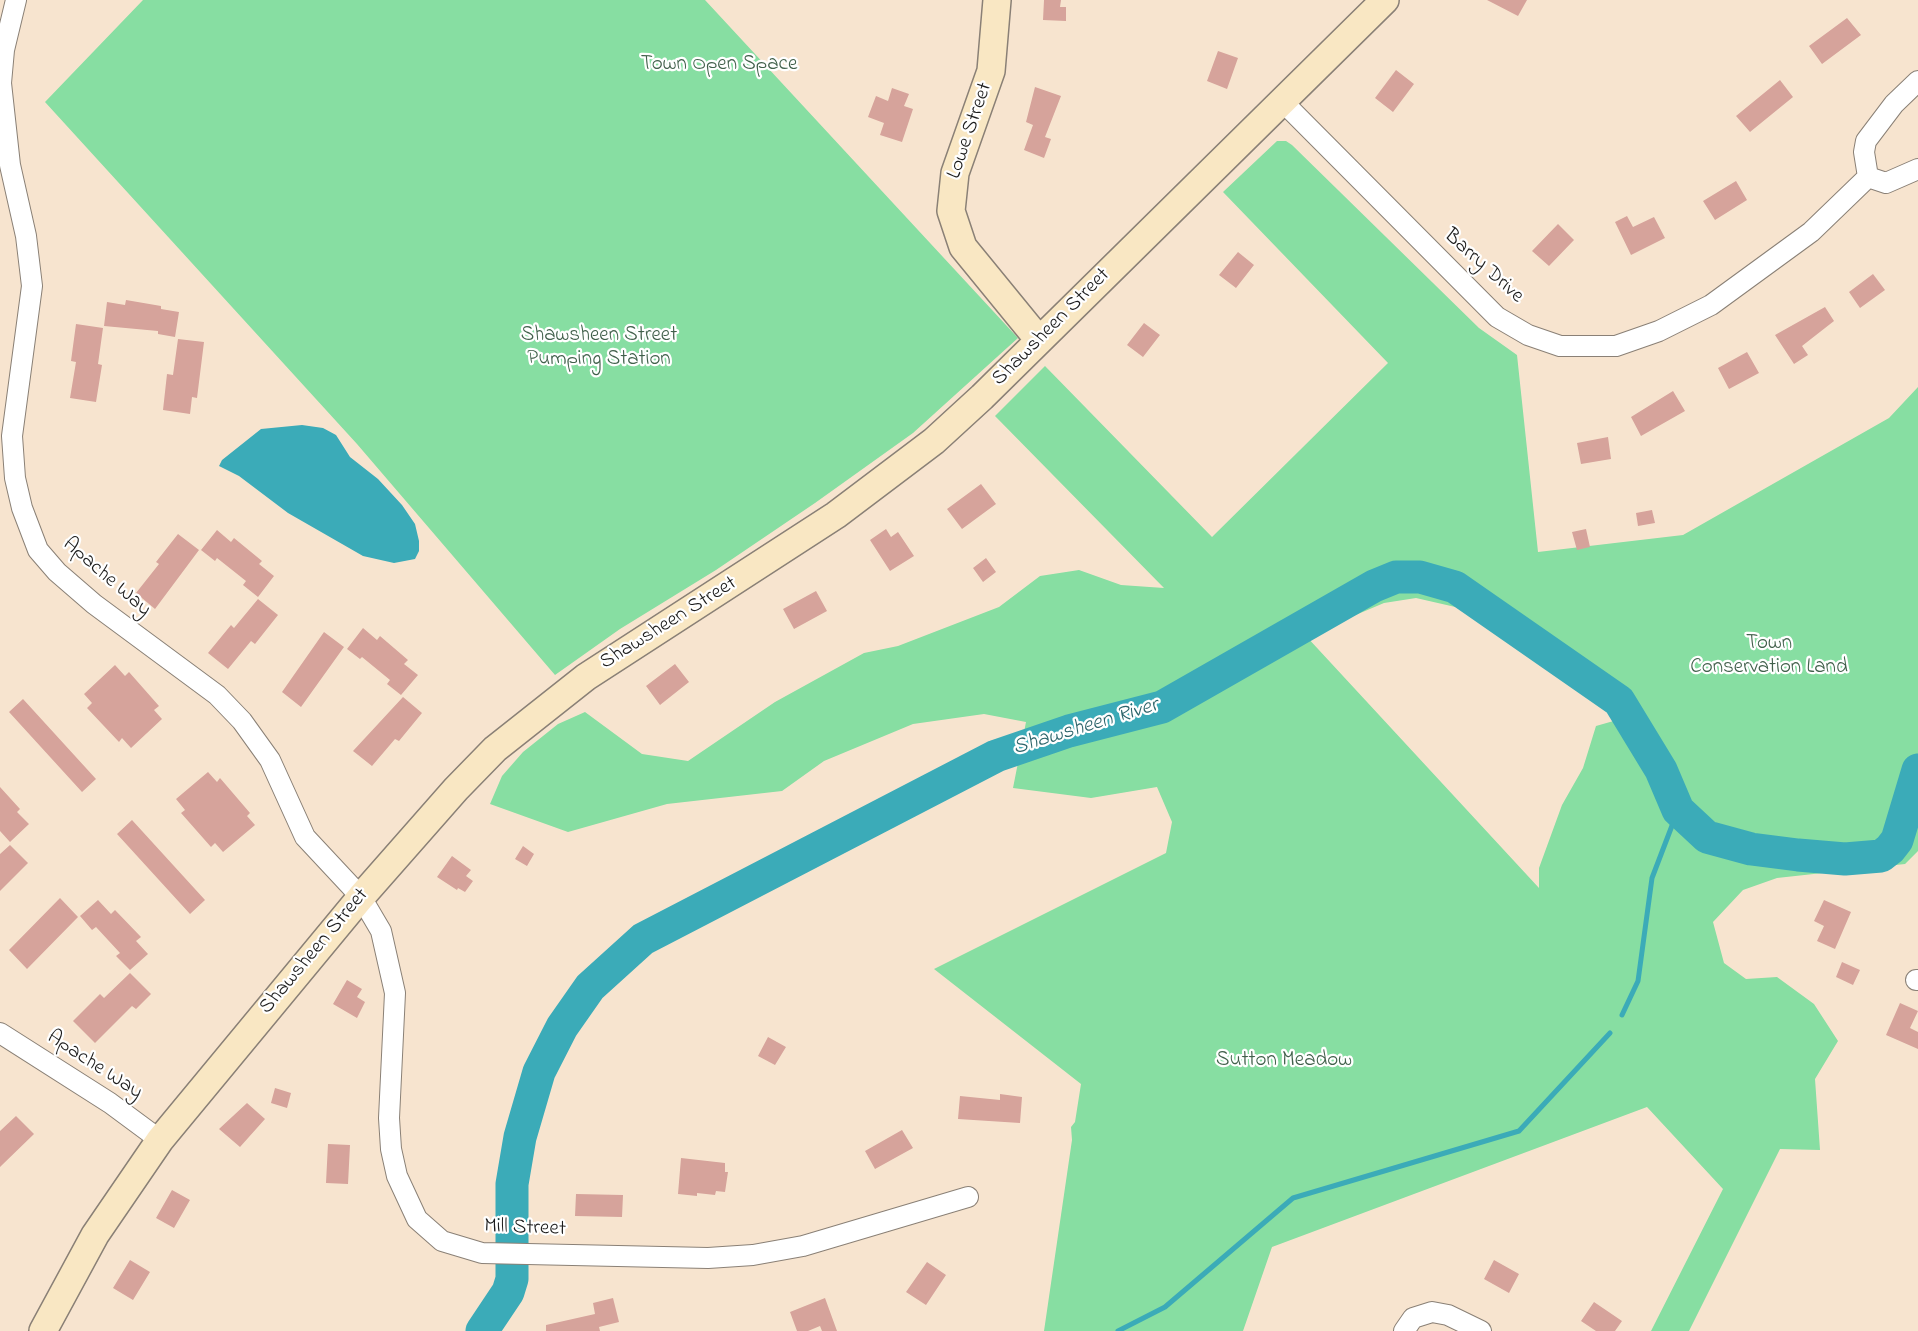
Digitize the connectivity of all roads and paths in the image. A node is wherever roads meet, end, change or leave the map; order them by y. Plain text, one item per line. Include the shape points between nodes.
1 (16, 0) edge
2 (998, 0) edge
3 (1385, 0) edge
4 (1918, 81) edge
5 (1282, 102) junction
6 (1918, 169) edge
7 (1868, 177) junction
8 (1039, 340) junction
9 (361, 897) junction
10 (0, 1033) edge
11 (160, 1140) junction
12 (968, 1197) dead end
13 (43, 1331) edge
14 (1404, 1331) edge
15 (1481, 1331) edge

1 - 9 street, Apache Way via 1,83 10,165 26,236 32,286 12,450 18,493 29,528 38,550 81,593 226,703 270,760 304,837
2 - 8 main road, Lowe Street via 991,71 955,173 951,211 963,247
3 - 5 main road, Shawsheen Street
4 - 7 street via 1894,104 1866,141
5 - 7 street, Barry Drive via 1497,317 1528,335 1560,346 1616,346 1659,331 1711,305 1811,232
5 - 8 main road, Shawsheen Street
6 - 7 street via 1886,183
8 - 9 main road, Shawsheen Street via 950,426 880,484 602,666 537,714 456,789
9 - 11 main road, Shawsheen Street
9 - 12 street, Mill Street via 386,942 395,993 389,1118 393,1163 417,1219 432,1235 461,1248 495,1254 679,1258 753,1255 802,1246
10 - 11 street, Apache Way
11 - 13 main road, Shawsheen Street via 95,1235
14 - 15 street via 1413,1317 1432,1312

